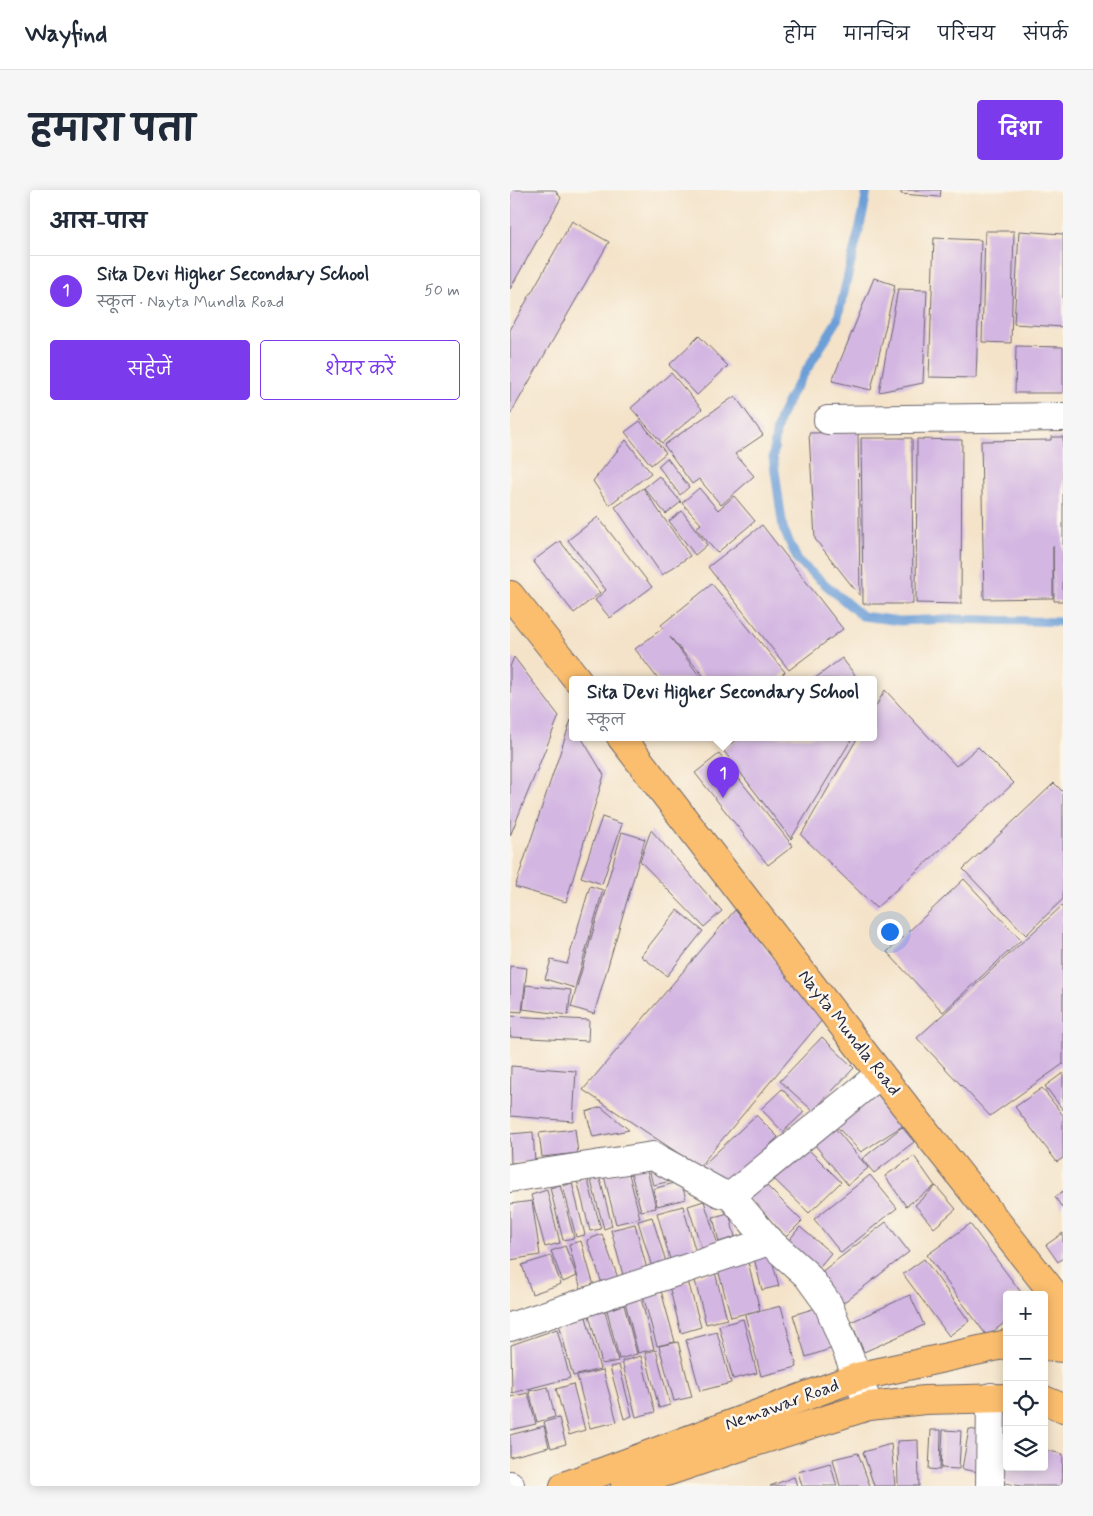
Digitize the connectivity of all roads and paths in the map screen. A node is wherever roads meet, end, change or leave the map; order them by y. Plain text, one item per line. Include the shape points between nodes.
1 (1063, 418) edge
2 (828, 420) dead end
3 (510, 595) edge
4 (575, 676) edge
5 (624, 741) edge
6 (880, 1074) junction
7 (510, 1178) edge
8 (731, 1196) junction
9 (769, 1241) junction
10 (1056, 1284) edge
11 (510, 1327) edge
12 (1063, 1336) edge
13 (1003, 1345) edge
14 (1048, 1346) edge
15 (1063, 1348) edge
16 (857, 1377) junction
17 (999, 1397) edge
18 (1048, 1402) edge
19 (869, 1406) junction
20 (1063, 1408) edge
21 (564, 1486) edge
22 (625, 1486) edge
23 (990, 1486) edge

1 - 2 street
3 - 4 main road
5 - 6 main road, Nayta Mundla Road
6 - 8 street
6 - 10 main road, Nayta Mundla Road
7 - 8 street via 653,1156
8 - 9 street
9 - 11 street
9 - 16 street via 807,1275 828,1304
10 - 12 main road, Nayta Mundla Road
13 - 16 main road, Nemawar Road
14 - 15 main road
16 - 19 street
16 - 21 main road, Nemawar Road
17 - 19 main road, Nemawar Road
17 - 23 street
18 - 20 main road
19 - 22 main road, Nemawar Road

